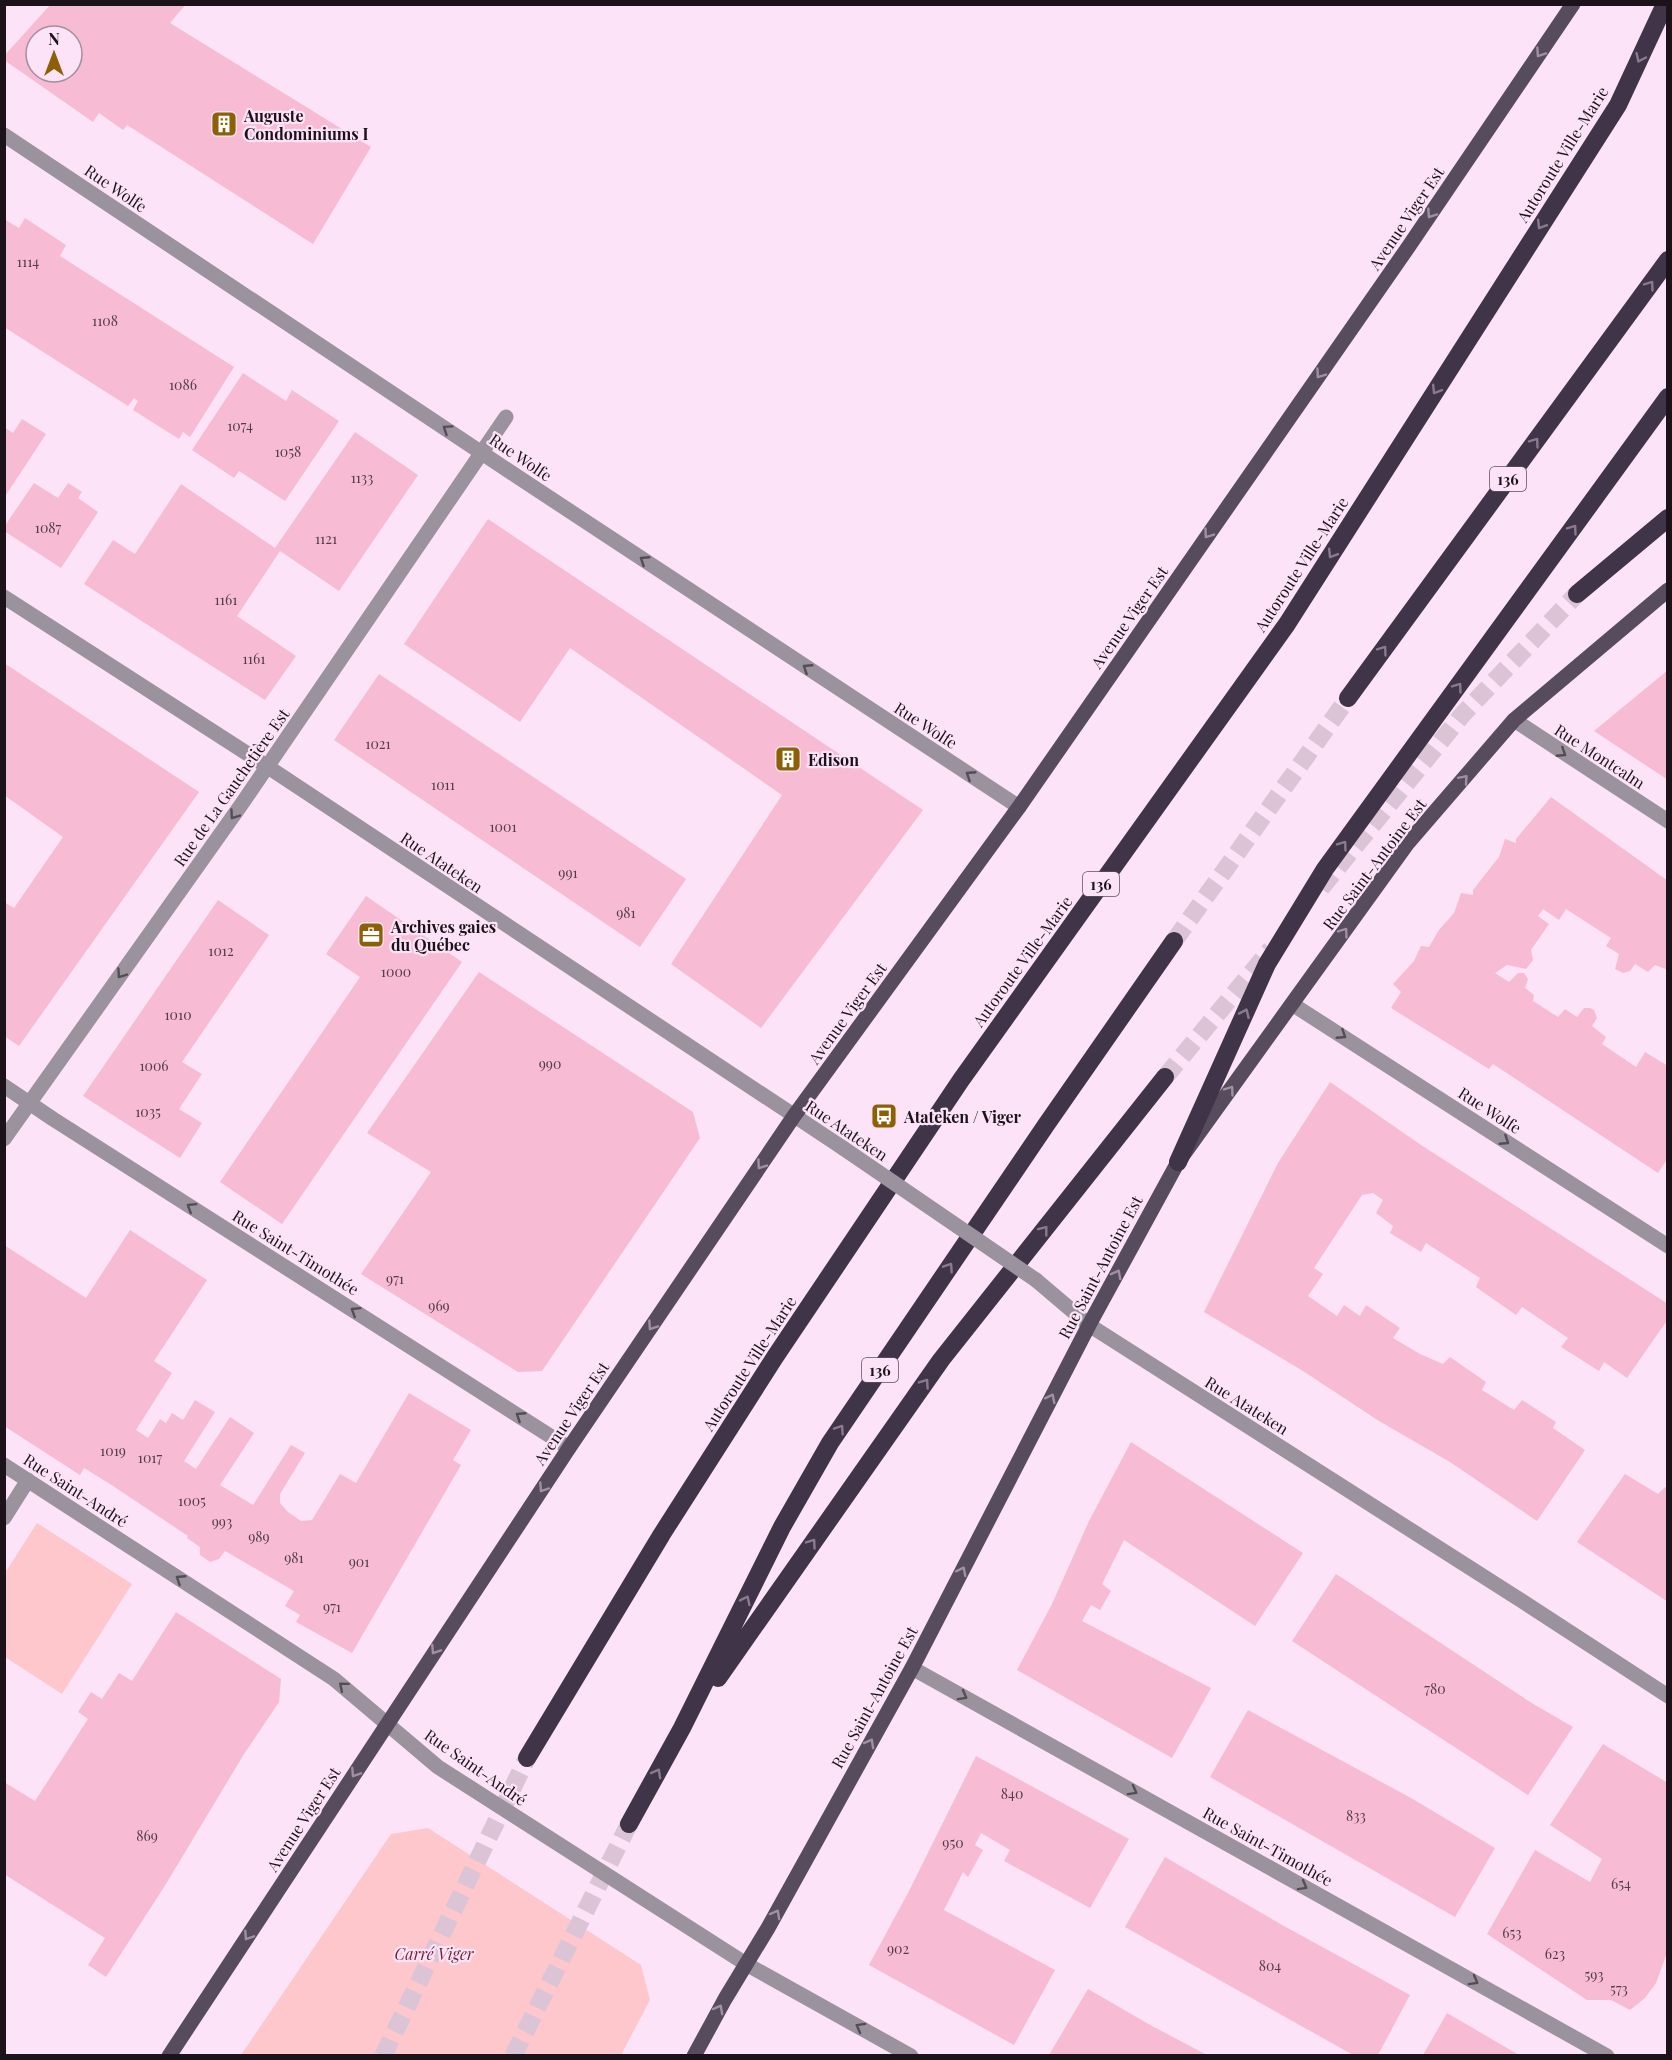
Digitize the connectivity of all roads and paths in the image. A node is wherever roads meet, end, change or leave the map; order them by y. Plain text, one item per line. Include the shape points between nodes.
1 (1573, 4) edge
2 (1665, 4) edge
3 (4, 135) edge
4 (1668, 260) edge
5 (1668, 397) edge
6 (506, 417) dead end
7 (482, 452) junction
8 (1668, 518) edge
9 (1668, 590) edge
10 (1577, 594) tunnel mouth
11 (4, 597) edge
12 (1348, 698) tunnel mouth
13 (1514, 720) junction
14 (267, 767) junction
15 (1019, 807) junction
16 (1668, 821) edge
17 (1174, 941) tunnel mouth
18 (1292, 1004) junction
19 (1165, 1077) tunnel mouth
20 (4, 1086) edge
21 (29, 1103) junction
22 (794, 1116) junction
23 (4, 1139) edge
24 (1178, 1162) junction
25 (1668, 1246) edge
26 (1089, 1325) junction
27 (569, 1448) junction
28 (4, 1465) edge
29 (28, 1480) junction
30 (4, 1518) edge
31 (912, 1668) junction
32 (1668, 1696) edge
33 (387, 1724) junction
34 (682, 1728) junction
35 (528, 1758) tunnel mouth
36 (629, 1824) tunnel mouth
37 (746, 1964) junction
38 (169, 2055) edge
39 (694, 2055) edge
40 (911, 2055) edge
41 (1607, 2055) edge

1 -> 15 main road, Avenue Viger Est
2 -> 35 highway, Autoroute Ville-Marie / 136 via 1618,105 1287,624 961,1080 815,1298 662,1534
7 -> 3 street, Rue Wolfe
12 -> 4 highway, 136
24 -> 5 highway via 1267,964 1325,869
6 - 7 street, Rue de La Gauchetière Est
7 - 14 street, Rue de La Gauchetière Est
15 -> 7 street, Rue Wolfe
8 - 10 highway
9 - 13 main road, Rue Saint-Antoine Est
11 - 14 street, Rue Atateken
13 -> 16 street, Rue Montcalm
18 -> 13 main road, Rue Saint-Antoine Est via 1407,844
14 -> 21 street, Rue de La Gauchetière Est
14 - 22 street, Rue Atateken
15 - 22 main road, Avenue Viger Est
34 -> 17 highway, 136 via 782,1527 831,1443
24 -> 18 main road, Rue Saint-Antoine Est
18 -> 25 street, Rue Wolfe
34 -> 19 highway via 941,1360
20 - 21 street, Rue Saint-Timothée
21 - 23 street, Rue de La Gauchetière Est
27 -> 21 street, Rue Saint-Timothée
22 - 26 street, Rue Atateken, bridge via 1036,1280
22 -> 27 main road, Avenue Viger Est
26 -> 24 main road, Rue Saint-Antoine Est
31 -> 26 main road, Rue Saint-Antoine Est
26 - 32 street, Rue Atateken
27 -> 33 main road, Avenue Viger Est
28 - 29 street, Rue Saint-André
29 - 30 street
33 -> 29 street, Rue Saint-André via 334,1679
37 -> 31 main road, Rue Saint-Antoine Est
31 -> 41 street, Rue Saint-Timothée
33 - 37 street, Rue Saint-André via 438,1767
33 -> 38 main road, Avenue Viger Est
36 -> 34 highway, 136
39 -> 37 main road, Rue Saint-Antoine Est
40 -> 37 street, Rue Saint-André

